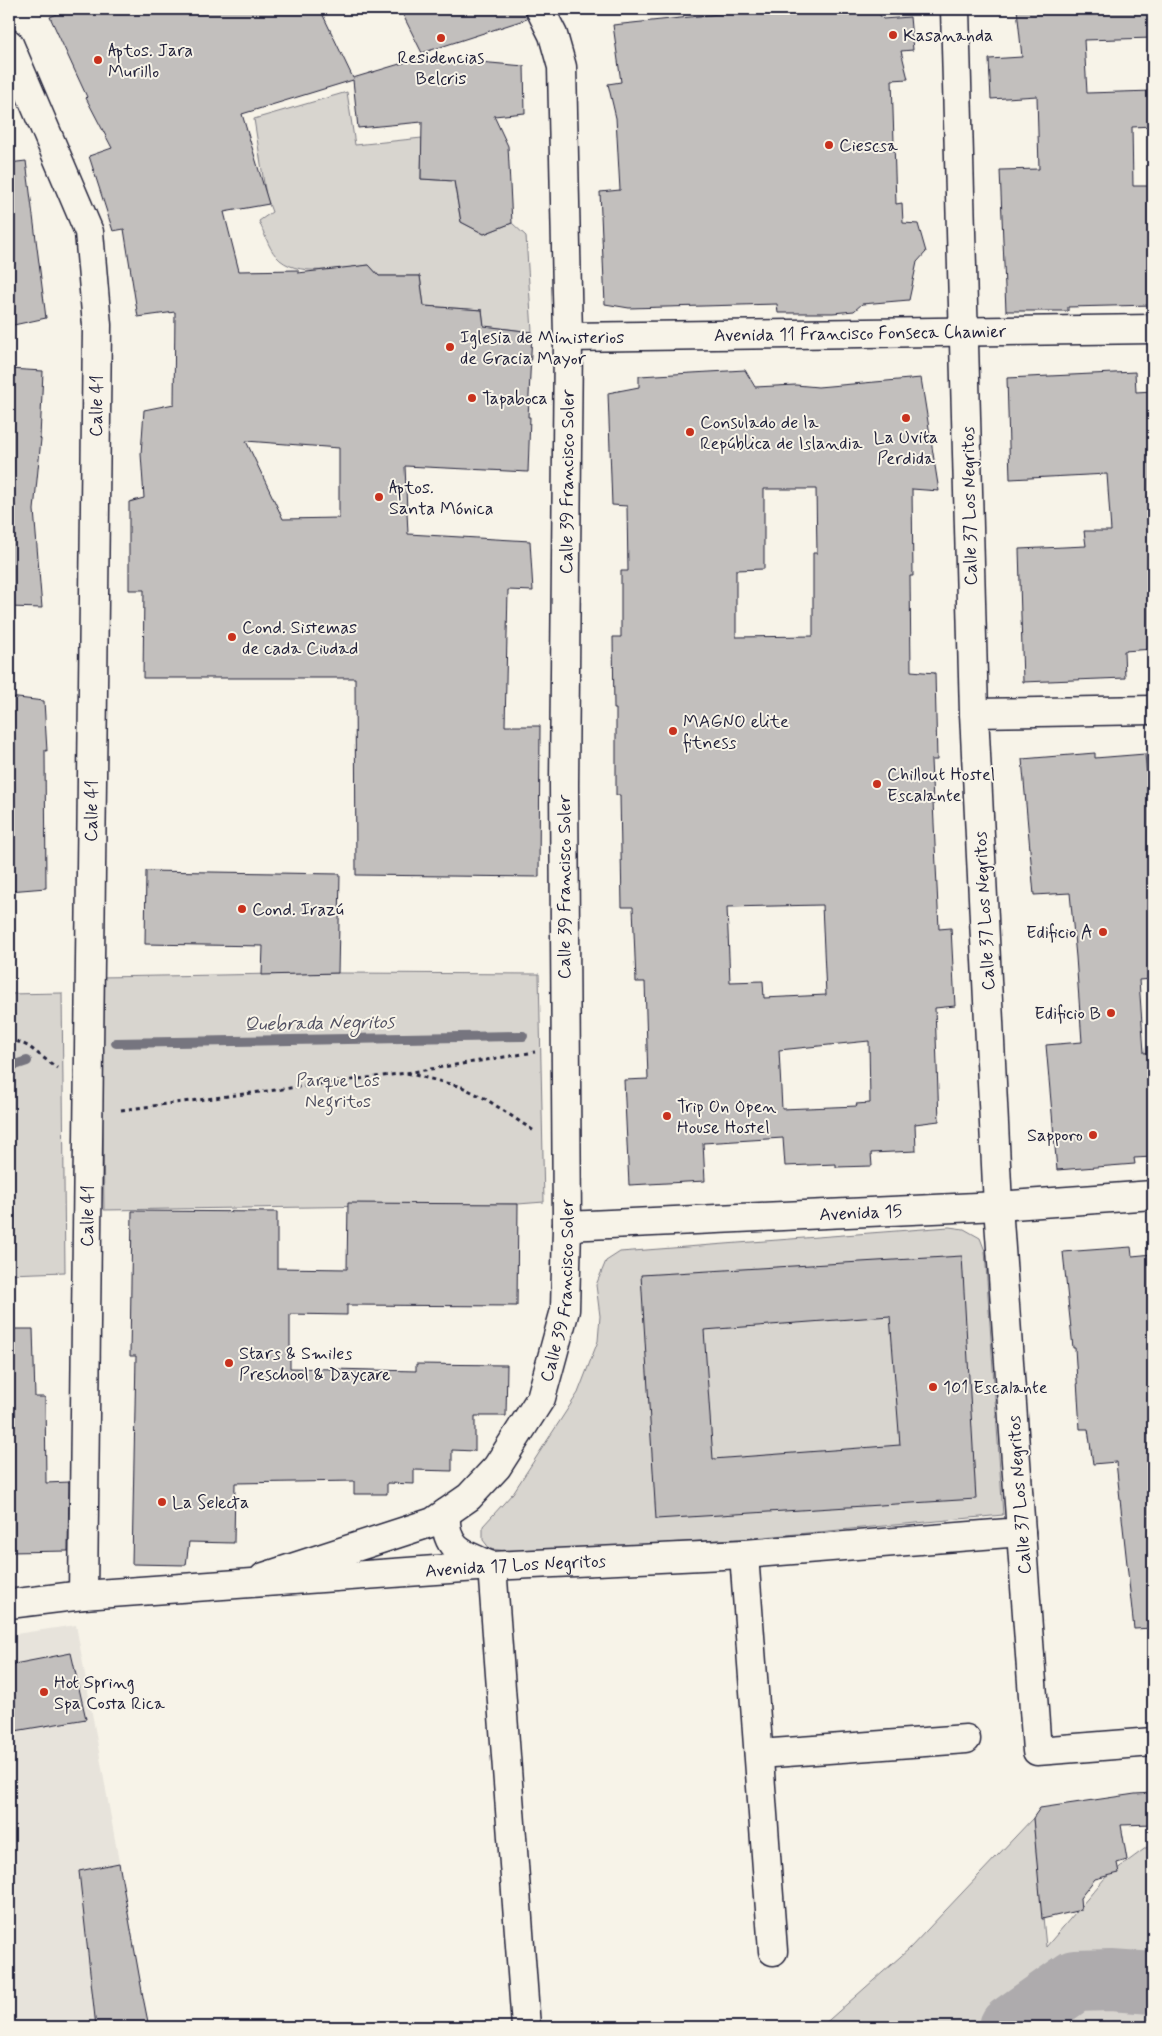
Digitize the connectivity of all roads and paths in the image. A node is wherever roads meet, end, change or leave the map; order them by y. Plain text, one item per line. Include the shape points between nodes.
1 (540, 9) edge
2 (955, 9) edge
3 (9, 44) edge
4 (1153, 329) edge
5 (965, 331) junction
6 (568, 337) junction
7 (1153, 710) edge
8 (974, 713) junction
9 (9, 1038) edge
10 (566, 1048) junction
11 (406, 1073) junction
12 (88, 1091) junction
13 (88, 1118) junction
14 (567, 1151) junction
15 (1153, 1195) edge
16 (998, 1206) junction
17 (567, 1226) junction
18 (446, 1513) junction
19 (1021, 1532) junction
20 (744, 1554) junction
21 (492, 1566) junction
22 (242, 1585) junction
23 (83, 1596) junction
24 (9, 1604) edge
25 (966, 1739) dead end
26 (1153, 1742) edge
27 (759, 1754) junction
28 (772, 1951) dead end
29 (526, 2027) edge

1 - 6 street, Calle 39 Francisco Soler via 553,35 562,67
2 - 5 street, Calle 37 Los Negritos
3 - 12 street, Calle 41 via 89,232 97,325
4 - 5 street, Avenida 11 Francisco Fonseca Chamier
5 - 6 street, Avenida 11 Francisco Fonseca Chamier
5 - 8 street, Calle 37 Los Negritos
6 - 10 street, Calle 39 Francisco Soler via 564,785
7 - 8 street
8 - 16 street, Calle 37 Los Negritos
9 - 12 path via 28,1046
10 - 11 path
10 - 14 street, Calle 39 Francisco Soler
11 - 13 path via 111,1112
11 - 14 path via 462,1087
12 - 13 street, Calle 41
13 - 23 street, Calle 41
14 - 17 street, Calle 39 Francisco Soler
15 - 16 street, Avenida 15
16 - 17 street, Avenida 15
16 - 19 street, Calle 37 Los Negritos
17 - 18 street, Calle 39 Francisco Soler via 565,1310 541,1398 497,1467 469,1497
18 - 21 street via 449,1541 462,1554
18 - 22 street, Calle 39 Francisco Soler via 433,1522
19 - 20 street, Avenida 17 Los Negritos
19 - 26 street, Calle 37 Los Negritos via 1036,1752
20 - 21 street, Avenida 17 Los Negritos
20 - 27 street
21 - 22 street, Avenida 17 Los Negritos
21 - 29 street
22 - 23 street, Avenida 17 Los Negritos
23 - 24 street, Avenida 17 Los Negritos
25 - 27 street
27 - 28 street

